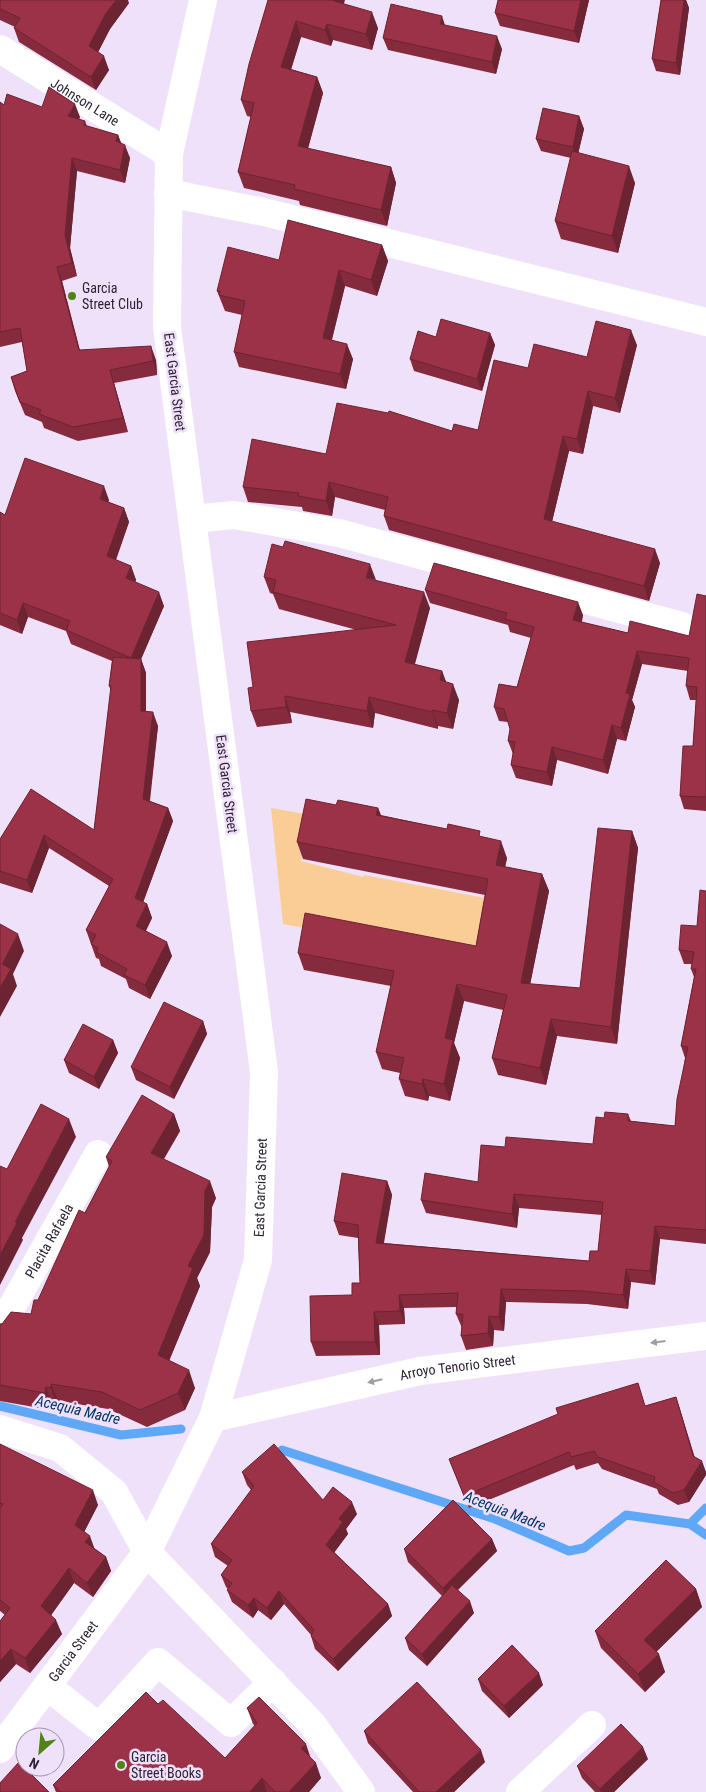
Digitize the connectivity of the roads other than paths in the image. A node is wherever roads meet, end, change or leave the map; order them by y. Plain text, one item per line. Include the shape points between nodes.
1 (203, 0) edge
2 (0, 49) edge
3 (169, 154) junction
4 (168, 193) junction
5 (706, 322) edge
6 (192, 519) junction
7 (682, 626) dead end
8 (98, 1154) dead end
9 (0, 1328) edge
10 (706, 1336) edge
11 (213, 1418) junction
12 (0, 1429) edge
13 (147, 1552) junction
14 (273, 1682) junction
15 (47, 1686) junction
16 (592, 1725) dead end
17 (0, 1749) edge
18 (361, 1792) edge
19 (520, 1792) edge

1 - 3 street, East Garcia Street
2 - 3 street, Johnson Lane
3 - 4 street, East Garcia Street
4 - 5 street via 274,214
4 - 6 street, East Garcia Street via 168,327
6 - 7 street via 234,515 338,533
6 - 11 street, East Garcia Street via 264,1072 258,1260
8 - 9 street, Placita Rafaela
10 -> 11 street, Arroyo Tenorio Street via 420,1371
11 - 13 street, East Garcia Street
12 - 13 street via 60,1448 114,1492
13 - 14 street
13 - 15 street, Garcia Street
14 - 15 street via 231,1723 158,1662 98,1727
14 - 18 street via 312,1724
15 - 17 street, Garcia Street
16 - 19 street

